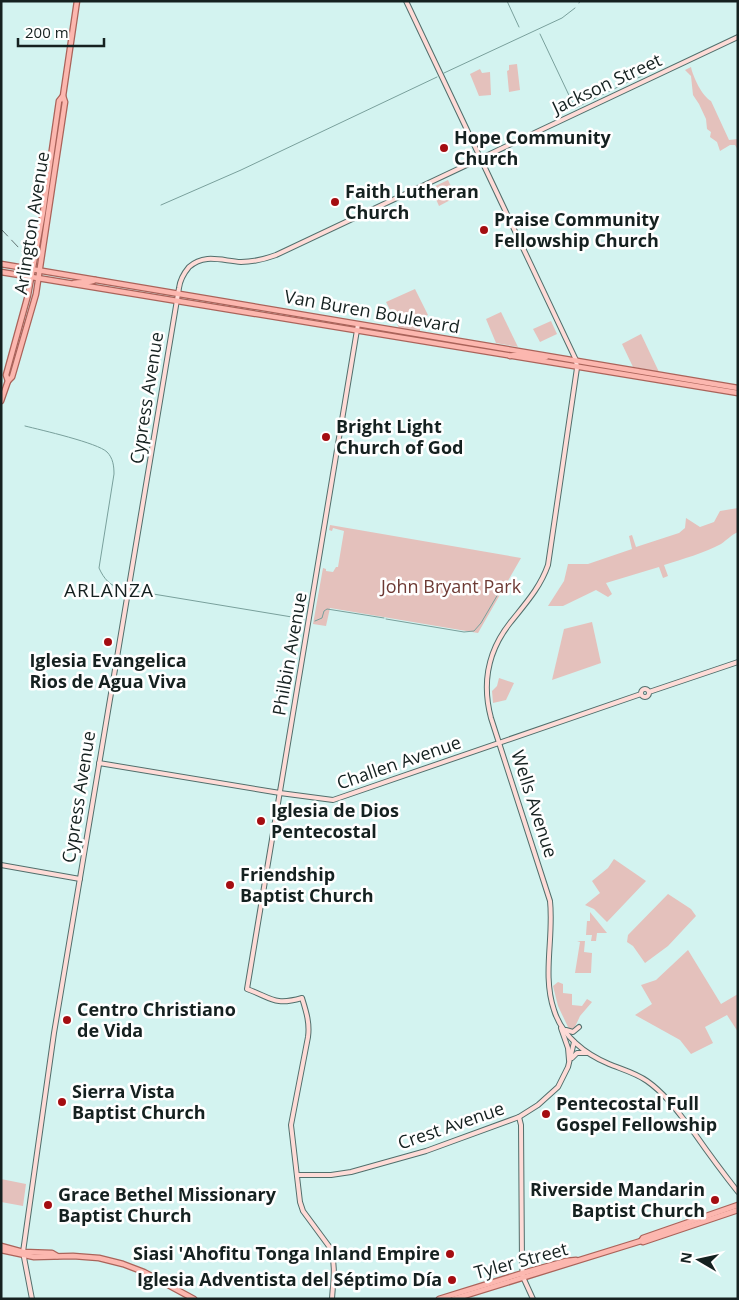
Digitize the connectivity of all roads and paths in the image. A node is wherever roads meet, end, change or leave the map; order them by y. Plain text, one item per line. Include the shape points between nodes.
1 (77, 1) edge
2 (406, 1) edge
3 (738, 37) edge
4 (63, 96) junction
5 (481, 158) junction
6 (1, 264) edge
7 (33, 269) junction
8 (40, 270) junction
9 (1, 272) edge
10 (32, 277) junction
11 (38, 278) junction
12 (95, 280) junction
13 (73, 284) junction
14 (123, 285) junction
15 (94, 287) junction
16 (178, 294) junction
17 (177, 301) junction
18 (266, 308) junction
19 (265, 315) junction
20 (358, 324) junction
21 (357, 331) junction
22 (16, 344) junction
23 (509, 356) junction
24 (549, 356) junction
25 (576, 360) junction
26 (16, 362) junction
27 (578, 368) junction
28 (8, 382) junction
29 (738, 388) edge
30 (738, 393) edge
31 (1, 401) edge
32 (738, 662) edge
33 (499, 743) junction
34 (99, 763) junction
35 (280, 793) junction
36 (1, 865) edge
37 (80, 879) junction
38 (561, 1025) junction
39 (579, 1027) dead end
40 (574, 1042) junction
41 (589, 1054) junction
42 (569, 1064) junction
43 (519, 1117) junction
44 (296, 1175) junction
45 (738, 1192) edge
46 (738, 1205) edge
47 (738, 1210) edge
48 (641, 1241) junction
49 (1, 1246) edge
50 (1, 1250) edge
51 (23, 1254) junction
52 (523, 1275) junction
53 (483, 1287) junction
54 (191, 1298) edge
55 (32, 1299) edge
56 (332, 1299) edge
57 (439, 1299) edge
58 (454, 1299) edge
59 (533, 1299) edge

1 - 4 main road, Arlington Avenue
2 - 5 street, Wells Avenue
3 - 5 street, Jackson Street
4 - 7 main road, Arlington Avenue via 59,101
4 - 8 main road, Arlington Avenue via 65,102
5 - 16 street, Jackson Street via 267,258 242,262 216,258 200,260 184,274
5 - 25 street, Wells Avenue
6 - 7 main road, Van Buren Boulevard
7 - 8 main road, Van Buren Boulevard
7 - 10 main road, Arlington Avenue
8 - 11 main road, Arlington Avenue
8 - 12 main road, Van Buren Boulevard
9 - 10 main road, Van Buren Boulevard
10 - 11 main road, Van Buren Boulevard
10 - 22 main road, Arlington Avenue
11 - 13 main road, Van Buren Boulevard
11 - 26 main road, Arlington Avenue
12 - 13 main road
12 - 14 main road, Van Buren Boulevard
13 - 15 main road, Van Buren Boulevard
14 - 15 main road via 99,284
14 - 16 main road, Van Buren Boulevard
15 - 17 main road, Van Buren Boulevard
16 - 17 street, Jackson Street
16 - 18 main road, Van Buren Boulevard
17 - 19 main road, Van Buren Boulevard
17 - 34 street, Cypress Avenue
18 - 19 main road
18 - 20 main road, Van Buren Boulevard
19 - 21 main road, Van Buren Boulevard
20 - 21 street, Philbin Avenue
20 - 24 main road, Van Buren Boulevard
21 - 23 main road, Van Buren Boulevard
21 - 35 street, Philbin Avenue
22 - 26 main road via 13,360
22 - 28 main road, Arlington Avenue via 6,375
23 - 24 main road
23 - 27 main road, Van Buren Boulevard
24 - 25 main road, Van Buren Boulevard
25 - 27 street, Wells Avenue
25 - 29 main road, Van Buren Boulevard
26 - 28 main road, Arlington Avenue
27 - 30 main road, Van Buren Boulevard
27 - 33 street, Wells Avenue via 548,565 539,586 500,638 488,668 486,696
28 - 31 main road, Arlington Avenue
32 - 33 street, Challen Avenue via 649,692 647,697 642,694
33 - 35 street, Challen Avenue via 333,800
33 - 38 street, Wells Avenue via 550,901 552,925 548,982
34 - 35 street, Challen Avenue
34 - 37 street, Cypress Avenue
35 - 44 street, Philbin Avenue via 247,989 280,1002 302,998 310,1029 291,1125
36 - 37 street
37 - 51 street, Cypress Avenue via 54,1033
38 - 39 street via 572,1032
38 - 40 street, Wells Avenue
38 - 42 street
40 - 41 street, Wells Avenue
40 - 42 street, Crest Avenue
41 - 42 street via 573,1055
41 - 45 street, Wells Avenue via 645,1080 660,1091
42 - 43 street, Crest Avenue via 558,1087
43 - 44 street, Crest Avenue via 430,1150 351,1172
43 - 52 street
44 - 56 street via 301,1206 333,1256
46 - 48 main road, Tyler Street
47 - 48 main road, Tyler Street
48 - 52 main road, Tyler Street
49 - 51 main road
50 - 51 main road
51 - 54 main road via 99,1258 123,1264
51 - 55 street, Cypress Avenue
52 - 53 main road, Tyler Street
52 - 59 street
53 - 57 main road, Tyler Street
53 - 58 main road, Tyler Street

